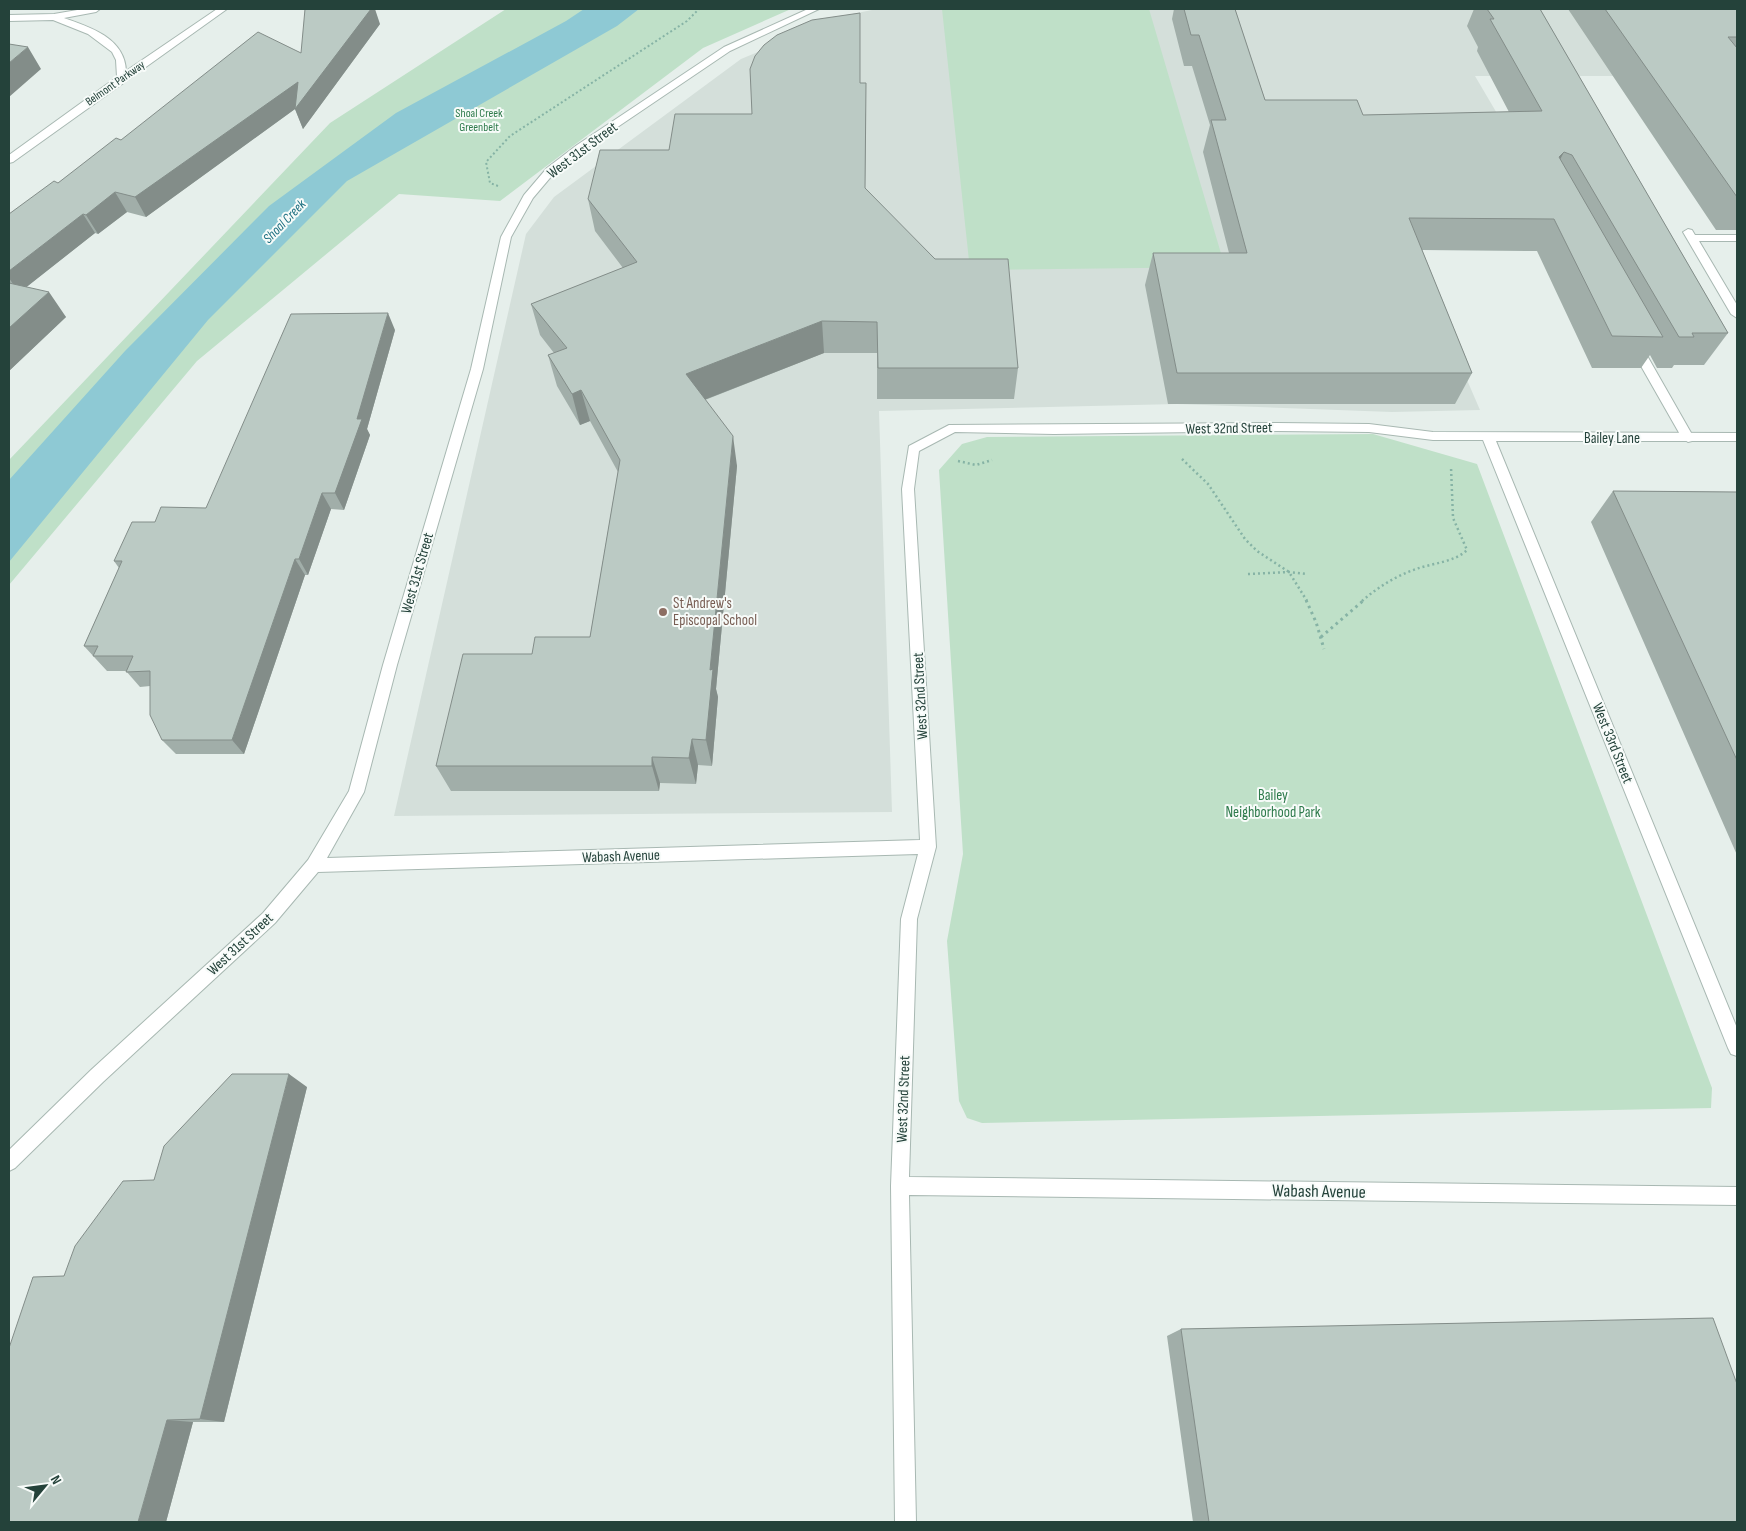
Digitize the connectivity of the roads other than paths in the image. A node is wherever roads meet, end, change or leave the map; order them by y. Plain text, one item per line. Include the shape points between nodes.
1 (96, 9) edge
2 (223, 9) edge
3 (815, 9) edge
4 (54, 17) junction
5 (9, 18) edge
6 (122, 78) junction
7 (9, 160) edge
8 (1737, 238) edge
9 (1737, 314) edge
10 (1630, 336) edge
11 (1737, 437) edge
12 (1488, 438) junction
13 (1688, 438) junction
14 (928, 847) junction
15 (314, 865) junction
16 (1737, 1048) edge
17 (9, 1162) edge
18 (900, 1186) junction
19 (1737, 1196) edge
20 (906, 1522) edge

1 - 4 street
2 - 6 street, Belmont Parkway
3 - 15 street, West 31st Street via 727,49 581,147 551,170 528,197 506,237 477,369 356,792
4 - 5 street
4 - 6 street via 92,32 109,44 120,56
6 - 7 street, Belmont Parkway
8 - 9 street via 1690,235
10 - 13 street
11 - 13 street, Bailey Lane
12 - 13 street, Bailey Lane
12 - 14 street, West 32nd Street via 1433,436 1369,428 953,428 913,449 908,489
12 - 16 street, West 33rd Street
14 - 15 street, Wabash Avenue
14 - 18 street, West 32nd Street via 909,919
15 - 17 street, West 31st Street via 269,918
18 - 19 street, Wabash Avenue
18 - 20 street, West 32nd Street

